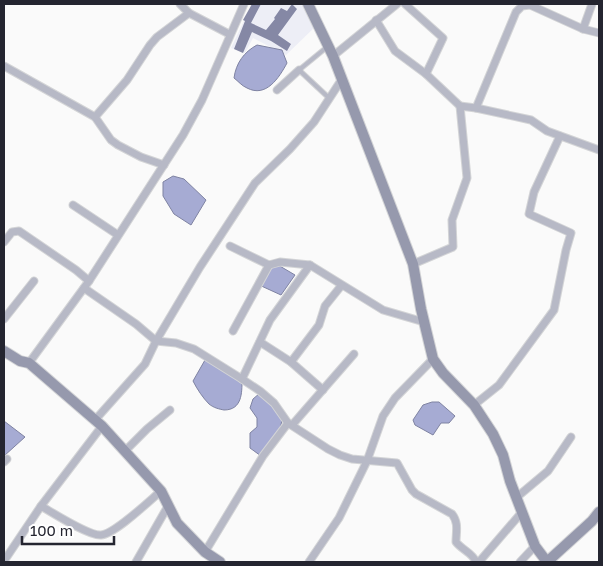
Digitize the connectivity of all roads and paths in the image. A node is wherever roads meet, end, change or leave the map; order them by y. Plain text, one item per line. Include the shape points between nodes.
1 (180, 4) edge
2 (244, 4) edge
3 (308, 4) edge
4 (396, 4) edge
5 (405, 4) edge
6 (592, 4) edge
7 (189, 13) junction
8 (376, 20) junction
9 (583, 29) junction
10 (599, 33) edge
11 (229, 34) junction
12 (328, 46) junction
13 (333, 56) junction
14 (4, 66) edge
15 (299, 70) junction
16 (426, 74) junction
17 (342, 79) junction
18 (277, 90) dead end
19 (330, 98) junction
20 (460, 106) junction
21 (476, 108) junction
22 (95, 117) junction
23 (560, 136) junction
24 (599, 150) edge
25 (164, 165) junction
26 (73, 205) dead end
27 (118, 235) junction
28 (4, 242) edge
29 (230, 246) dead end
30 (413, 264) junction
31 (269, 265) junction
32 (310, 265) junction
33 (34, 281) dead end
34 (90, 281) junction
35 (341, 286) junction
36 (84, 288) junction
37 (4, 319) edge
38 (424, 322) junction
39 (233, 331) dead end
40 (156, 341) junction
41 (260, 342) junction
42 (4, 351) edge
43 (354, 354) dead end
44 (433, 359) junction
45 (291, 362) junction
46 (29, 363) junction
47 (242, 379) junction
48 (323, 390) junction
49 (474, 405) junction
50 (170, 410) dead end
51 (99, 423) junction
52 (290, 423) junction
53 (571, 437) dead end
54 (125, 451) junction
55 (367, 461) junction
56 (161, 491) junction
57 (516, 497) junction
58 (41, 506) junction
59 (168, 506) junction
60 (522, 512) junction
61 (599, 512) edge
62 (535, 546) junction
63 (205, 552) junction
64 (4, 561) edge
65 (136, 562) edge
66 (220, 562) edge
67 (309, 562) edge
68 (477, 562) edge
69 (520, 562) edge
70 (547, 562) edge

1 - 7 street
2 - 11 street
3 - 12 street
4 - 8 street
5 - 16 street via 443,38
6 - 9 street
7 - 11 street
7 - 22 street via 157,37 127,80
8 - 13 street
8 - 16 street via 395,51
9 - 10 street
9 - 21 street via 530,5 522,6 516,12
11 - 25 street via 202,100
12 - 13 street
12 - 15 lane
13 - 17 street
14 - 22 street
15 - 18 street
15 - 19 lane
16 - 20 street
17 - 19 street
17 - 30 street
19 - 40 street via 314,122 256,183
20 - 21 street
20 - 30 street via 467,178 452,220 453,247
21 - 23 street via 531,120
22 - 25 street via 118,145
23 - 24 street
23 - 49 street via 534,192 529,214 571,233 554,310 499,385
25 - 27 street
26 - 27 street
27 - 34 street
28 - 34 street via 12,232 19,231
29 - 31 street
30 - 38 street
31 - 32 street via 280,262
31 - 39 street
32 - 35 street
32 - 41 street via 270,320
33 - 37 street
34 - 36 street
35 - 38 street via 383,310
35 - 45 street via 325,306 320,325
36 - 40 street
36 - 46 street
38 - 44 street
40 - 47 street via 194,349
40 - 51 street via 140,372
41 - 45 street
41 - 47 street
42 - 46 street
43 - 48 street
44 - 49 street
44 - 55 street via 396,398 384,416
45 - 48 street
46 - 51 street
47 - 52 street via 260,391
48 - 52 street
49 - 57 street via 503,455
50 - 54 street
51 - 54 street
51 - 58 street
52 - 55 street via 340,455
52 - 63 street via 263,456
53 - 57 street via 548,471
54 - 56 street
55 - 67 street via 339,518
55 - 68 street via 400,465 416,494 452,514 457,524 456,542
56 - 58 street via 126,521 101,535 89,532
56 - 59 street
57 - 60 street
58 - 64 street
59 - 63 street via 177,522
59 - 65 street
60 - 62 street
60 - 68 street
61 - 70 street
62 - 69 street
62 - 70 street
63 - 66 street

